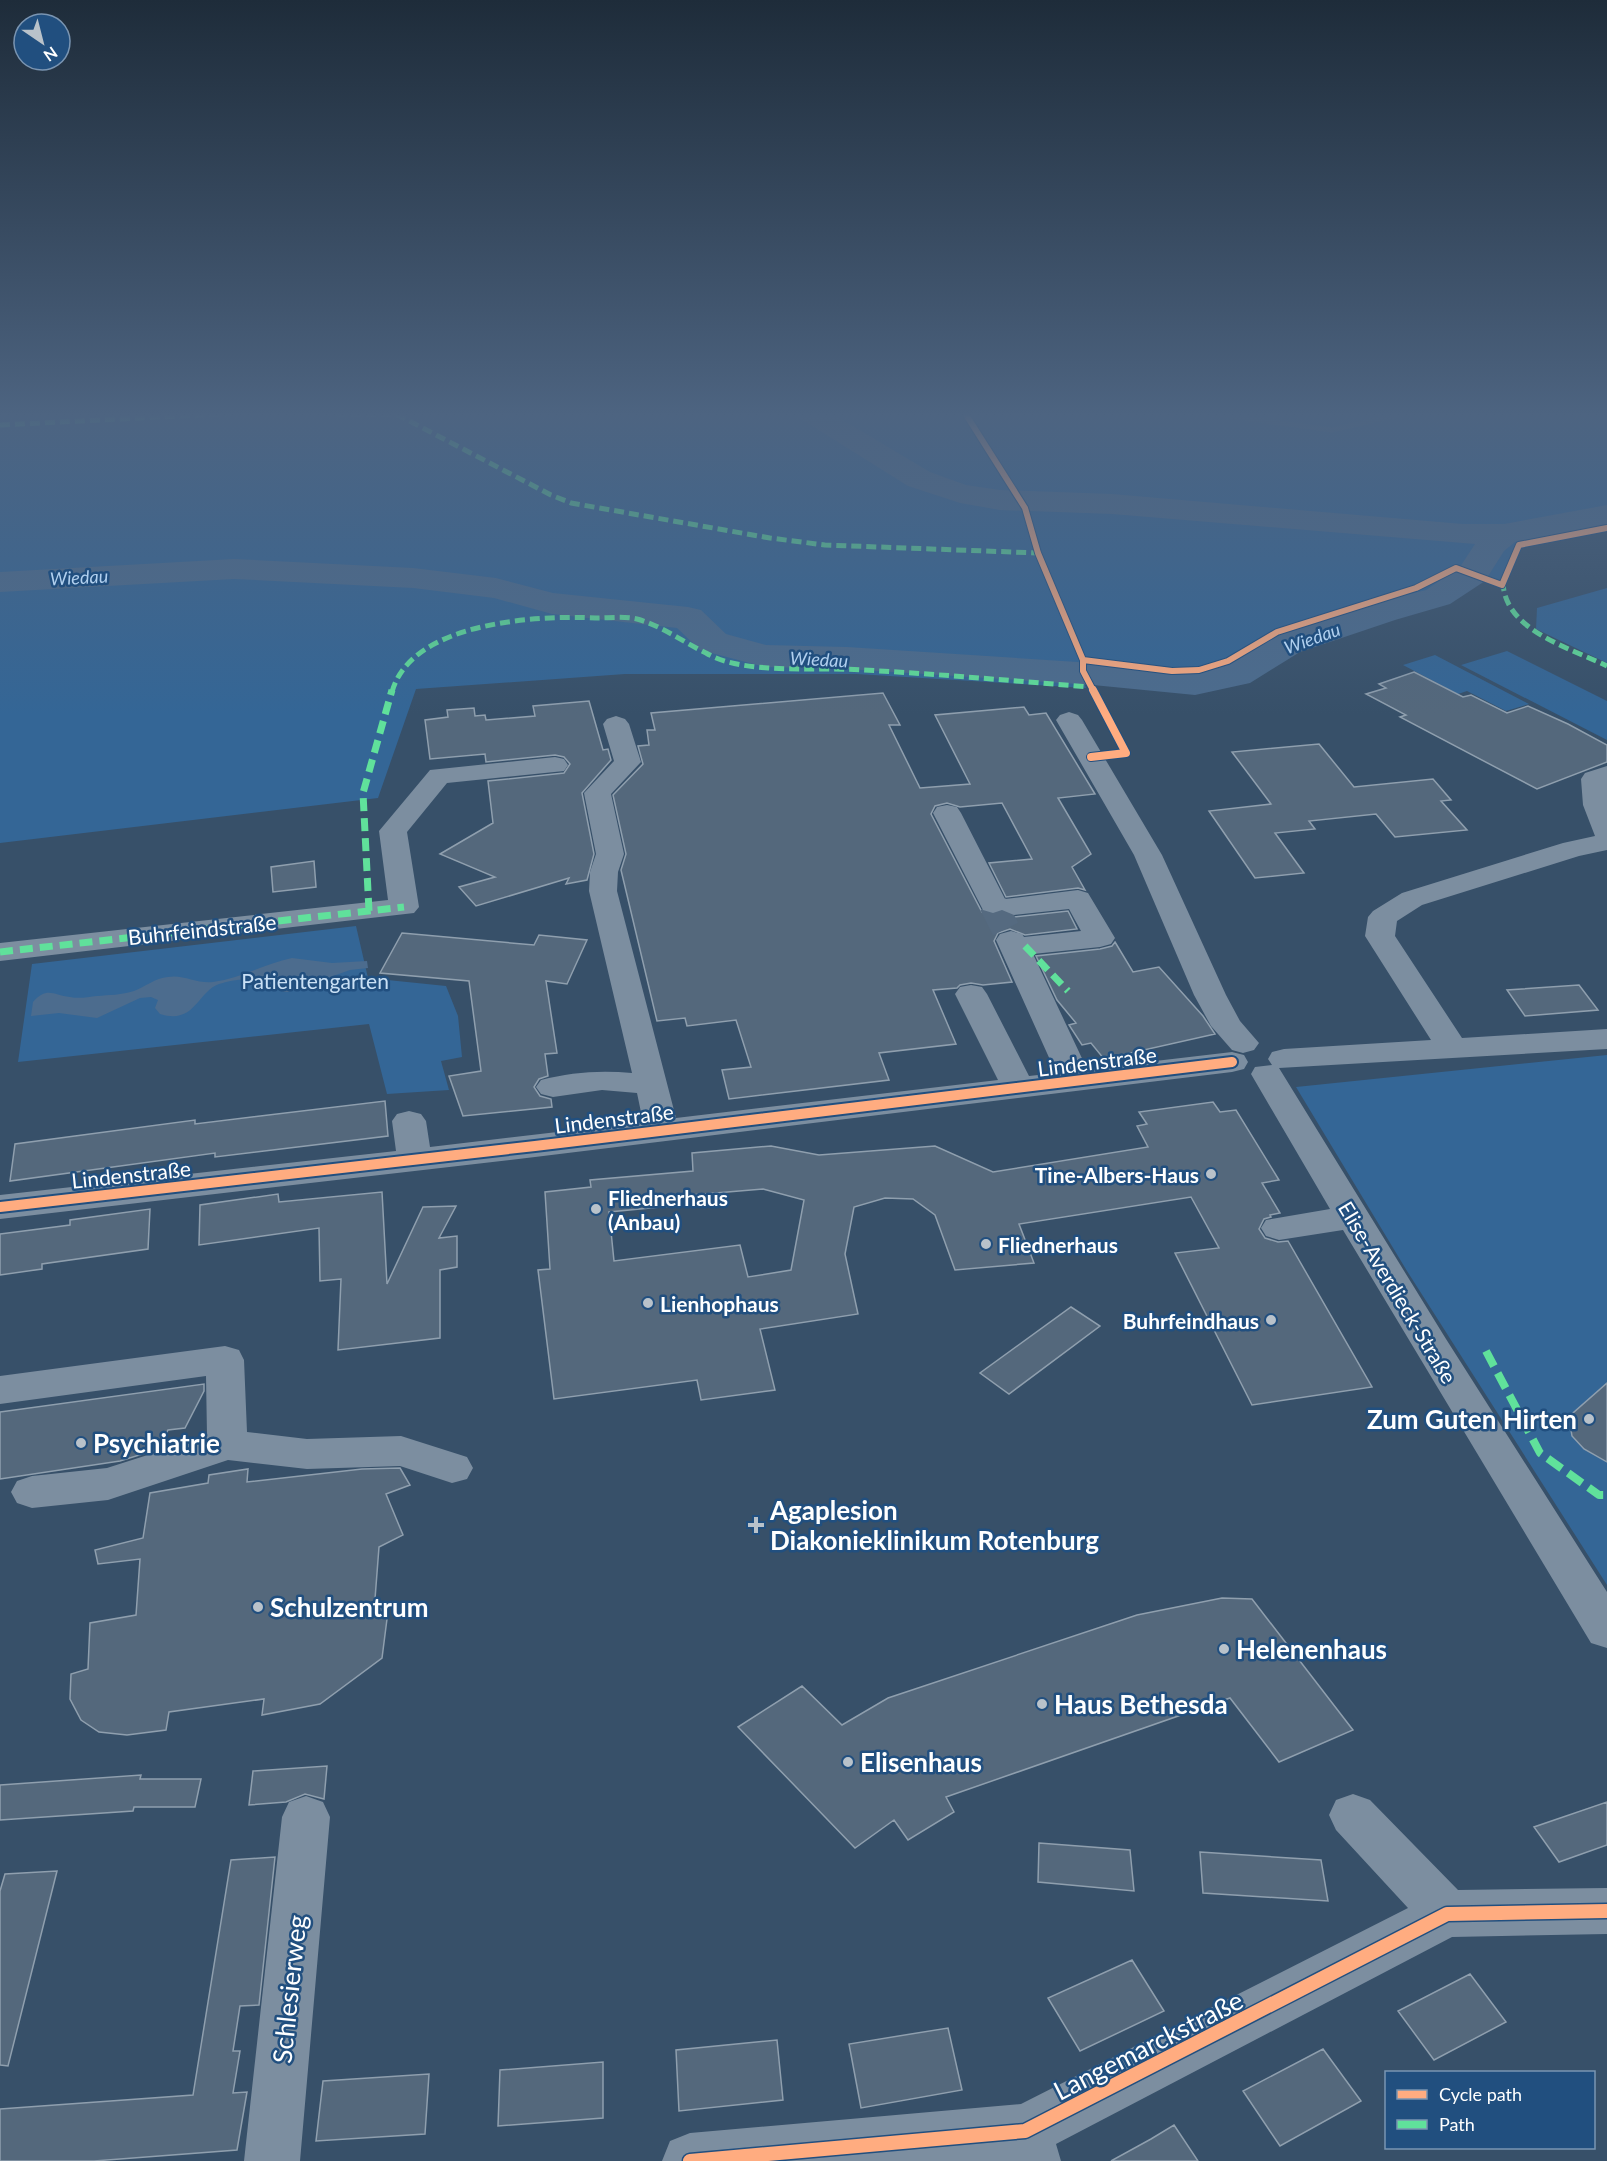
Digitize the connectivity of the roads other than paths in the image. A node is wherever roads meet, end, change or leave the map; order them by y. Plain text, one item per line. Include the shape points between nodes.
1 (1068, 720) dead end
2 (616, 724) dead end
3 (555, 765) dead end
4 (1607, 774) edge
5 (948, 813) dead end
6 (1607, 833) edge
7 (1607, 842) edge
8 (0, 952) edge
9 (971, 994) dead end
10 (1607, 1039) edge
11 (1452, 1048) junction
12 (1237, 1052) junction
13 (1276, 1067) junction
14 (1076, 1081) junction
15 (652, 1085) junction
16 (553, 1087) dead end
17 (1019, 1088) junction
18 (409, 1121) dead end
19 (662, 1129) junction
20 (415, 1160) junction
21 (0, 1207) edge
22 (1353, 1217) junction
23 (1279, 1228) dead end
24 (0, 1390) edge
25 (227, 1445) junction
26 (452, 1468) dead end
27 (32, 1492) dead end
28 (1607, 1630) edge
29 (1353, 1815) dead end
30 (306, 1816) dead end
31 (1607, 1911) edge
32 (1447, 1914) junction
33 (1029, 2146) edge
34 (272, 2161) edge
35 (690, 2161) edge

1 - 12 street via 1148,855
2 - 15 street via 628,762 597,793 610,854 603,891
3 - 8 street, Buhrfeindstraße via 439,776 393,831 404,908
4 - 6 street via 1594,779 1597,805
5 - 14 street via 1004,905 1078,899 1100,938 1013,944
7 - 11 street via 1412,899 1383,917 1380,936
9 - 17 street
10 - 11 street
11 - 13 street
12 - 13 street via 1244,1071
12 - 14 street, Lindenstraße
13 - 22 street, Elise-Averdieck-Straße
14 - 17 street, Lindenstraße
15 - 16 street via 602,1080
15 - 19 street
17 - 19 street, Lindenstraße
18 - 20 street
19 - 20 street, Lindenstraße
20 - 21 street, Lindenstraße
22 - 23 street
22 - 28 street, Elise-Averdieck-Straße
24 - 25 street via 225,1360
25 - 26 street via 307,1454 401,1451
25 - 27 street via 108,1484
29 - 32 street
30 - 34 street, Schlesierweg
31 - 32 street, Langemarckstraße
32 - 33 street, Langemarckstraße
33 - 35 street, Langemarckstraße

